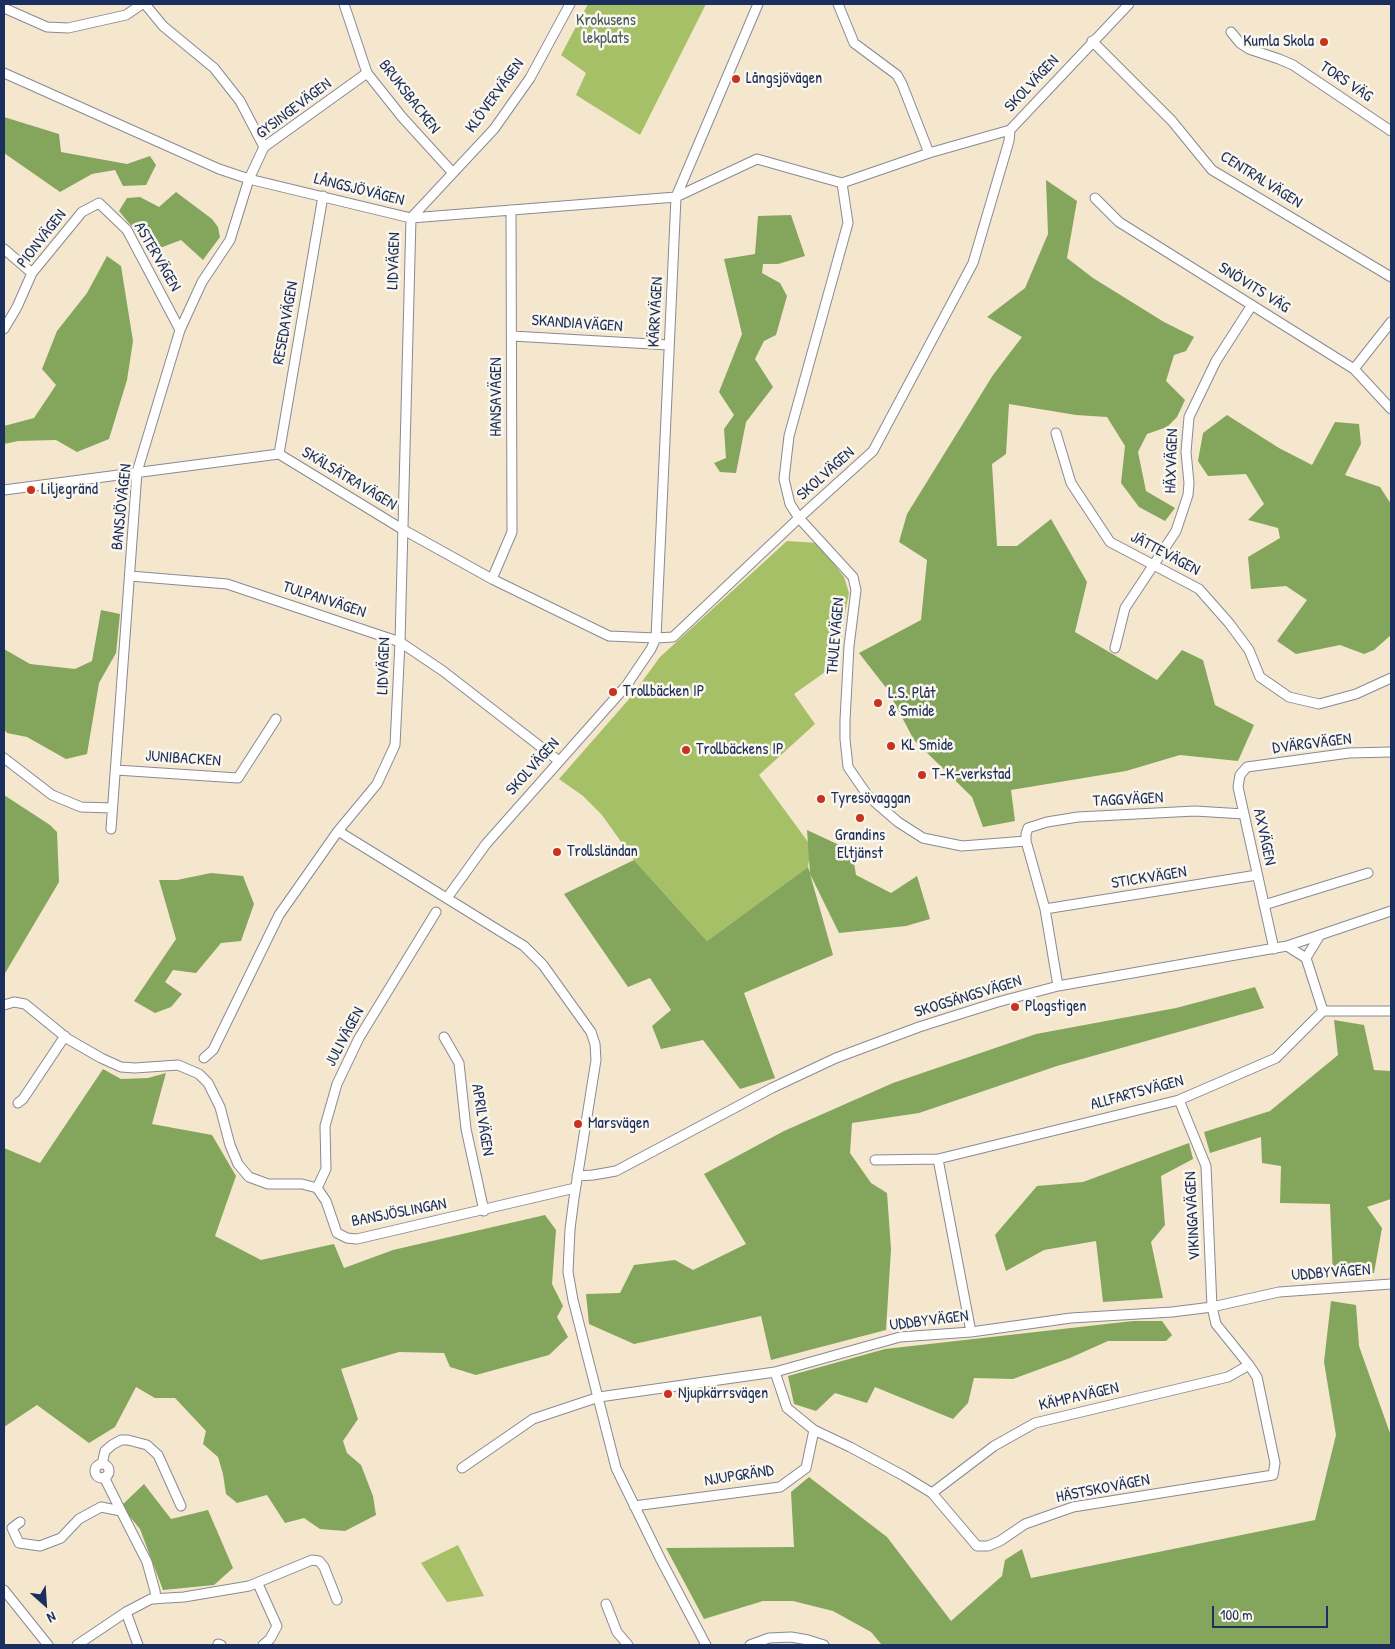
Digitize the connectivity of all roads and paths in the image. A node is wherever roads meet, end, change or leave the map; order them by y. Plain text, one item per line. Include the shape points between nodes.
1 (143, 4) edge
2 (344, 4) edge
3 (570, 4) edge
4 (758, 4) edge
5 (838, 4) edge
6 (1128, 4) edge
7 (4, 8) edge
8 (1231, 32) dead end
9 (1092, 41) junction
10 (367, 73) junction
11 (4, 74) edge
12 (1010, 130) junction
13 (1391, 131) edge
14 (264, 147) junction
15 (929, 154) junction
16 (453, 173) junction
17 (249, 179) junction
18 (842, 183) junction
19 (323, 196) junction
20 (676, 197) junction
21 (1095, 198) dead end
22 (100, 203) joint
23 (511, 210) junction
24 (411, 218) junction
25 (4, 249) edge
26 (32, 273) junction
27 (1391, 277) edge
28 (1252, 304) junction
29 (1391, 322) edge
30 (4, 329) edge
31 (180, 330) junction
32 (512, 336) junction
33 (669, 345) junction
34 (1354, 369) junction
35 (1391, 409) edge
36 (1056, 433) dead end
37 (279, 454) junction
38 (137, 472) junction
39 (4, 490) edge
40 (800, 518) junction
41 (402, 529) junction
42 (1153, 565) junction
43 (130, 576) junction
44 (492, 579) junction
45 (656, 638) junction
46 (400, 642) junction
47 (1115, 648) dead end
48 (1391, 678) edge
49 (276, 719) dead end
50 (1391, 752) edge
51 (4, 758) edge
52 (559, 761) junction
53 (116, 770) junction
54 (1240, 775) joint
55 (112, 808) junction
56 (1244, 814) junction
57 (111, 829) dead end
58 (338, 832) junction
59 (1026, 841) junction
60 (1368, 873) dead end
61 (1257, 875) junction
62 (447, 898) junction
63 (1264, 905) junction
64 (1045, 910) junction
65 (1391, 911) edge
66 (436, 912) dead end
67 (1320, 935) junction
68 (1287, 946) junction
69 (1274, 949) junction
70 (1306, 958) junction
71 (1058, 986) junction
72 (4, 1005) edge
73 (1323, 1011) junction
74 (1391, 1011) edge
75 (64, 1036) junction
76 (444, 1037) dead end
77 (204, 1058) dead end
78 (1179, 1100) junction
79 (18, 1103) dead end
80 (938, 1158) junction
81 (875, 1160) dead end
82 (577, 1176) junction
83 (317, 1188) junction
84 (575, 1188) junction
85 (484, 1210) junction
86 (1391, 1284) edge
87 (1212, 1307) junction
88 (971, 1332) junction
89 (1250, 1365) junction
90 (776, 1372) junction
91 (599, 1397) junction
92 (814, 1430) junction
93 (462, 1468) dead end
94 (932, 1493) junction
95 (181, 1506) dead end
96 (634, 1506) junction
97 (121, 1511) junction
98 (20, 1522) dead end
99 (258, 1584) junction
100 (4, 1590) edge
101 (156, 1599) junction
102 (337, 1600) dead end
103 (606, 1604) dead end
104 (126, 1612) junction
105 (48, 1645) edge
106 (77, 1645) edge
107 (138, 1645) edge
108 (263, 1645) edge
109 (628, 1645) edge
110 (706, 1645) edge
111 (750, 1645) edge
112 (824, 1645) edge

1 - 7 street via 126,15 68,28 47,27
1 - 14 street via 163,26 214,68 240,101
2 - 10 street, BRUKSBACKEN
3 - 16 street, KLÖVERVÄGEN via 525,85 494,129
4 - 20 street, KÄRRVÄGEN
5 - 15 street via 854,43 897,75
6 - 9 street, SKOLVÄGEN
8 - 13 street, TORS VÄG via 1249,50 1293,65
9 - 12 street, SKOLVÄGEN
9 - 27 street, CENTRALVÄGEN via 1172,121 1212,170
10 - 14 street, GYSINGEVÄGEN
10 - 16 street, BRUKSBACKEN
11 - 17 street, LÅNGSJÖVÄGEN
12 - 15 street
12 - 40 street, SKOLVÄGEN via 973,263 873,451
14 - 17 street, GYSINGEVÄGEN
15 - 18 street
16 - 24 street, KLÖVERVÄGEN
17 - 19 street, LÅNGSJÖVÄGEN
17 - 31 street, BANSJÖVÄGEN via 230,240 202,282
18 - 20 street, LÅNGSJÖVÄGEN via 757,159
18 - 40 street, THULEVÄGEN via 848,223 788,444 784,479 790,504
19 - 24 street, LÅNGSJÖVÄGEN
19 - 37 street, RESEDAVÄGEN
20 - 23 street, LÅNGSJÖVÄGEN
20 - 33 street, KÄRRVÄGEN
21 - 28 street, SNÖVITS VÄG via 1120,222
22 - 26 street, PIONVÄGEN via 82,212
22 - 31 street, ASTERVÄGEN via 127,230
23 - 24 street, LÅNGSJÖVÄGEN
23 - 32 street, HANSAVÄGEN
24 - 41 street, LIDVÄGEN
25 - 26 street
26 - 30 street, PIONVÄGEN
28 - 34 street, SNÖVITS VÄG
28 - 42 street, HÄXVÄGEN via 1216,361 1189,417 1186,452 1188,495 1176,531
29 - 34 street
31 - 38 street, BANSJÖVÄGEN
32 - 33 street, SKANDIAVÄGEN
32 - 44 street, HANSAVÄGEN via 512,532
33 - 45 street, KÄRRVÄGEN
34 - 35 street, SNÖVITS VÄG
36 - 42 street, JÄTTEVÄGEN via 1071,484 1110,542
37 - 38 street, SKÄLSÄTRAVÄGEN
37 - 41 street, SKÄLSÄTRAVÄGEN
38 - 39 street, SKÄLSÄTRAVÄGEN
38 - 43 street, BANSJÖVÄGEN
40 - 45 street, SKOLVÄGEN via 673,637
40 - 59 street, THULEVÄGEN via 853,577 856,590 849,646 845,730 848,766 857,781 885,812 923,838 962,846
41 - 44 street, SKÄLSÄTRAVÄGEN
41 - 46 street, LIDVÄGEN
42 - 47 street, HÄXVÄGEN via 1125,608
42 - 48 street, JÄTTEVÄGEN via 1199,589 1249,650 1260,677 1289,697 1319,704 1356,694
43 - 46 street, TULPANVÄGEN via 227,584
43 - 53 street, BANSJÖVÄGEN
44 - 45 street, SKÄLSÄTRAVÄGEN via 609,636
45 - 52 street, SKOLVÄGEN via 626,686
46 - 52 street, TULPANVÄGEN
46 - 58 street, LIDVÄGEN via 395,745 377,784
49 - 53 street, JUNIBACKEN via 238,778
50 - 54 street, DVÄRGVÄGEN via 1349,753 1247,767
51 - 55 street via 52,795 81,807
52 - 62 street, SKOLVÄGEN via 486,844
53 - 55 street, BANSJÖVÄGEN
54 - 56 street, AXVÄGEN via 1238,787
55 - 57 street, BANSJÖVÄGEN
56 - 59 street, TAGGVÄGEN via 1196,811 1078,817 1028,828
56 - 61 street, AXVÄGEN
58 - 62 street
58 - 77 street, LIDVÄGEN via 279,916 213,1050
59 - 64 street
60 - 63 street
61 - 63 street, AXVÄGEN
61 - 64 street, STICKVÄGEN
62 - 82 street via 524,946 543,965 591,1032 596,1060
63 - 69 street, AXVÄGEN
64 - 71 street
65 - 67 street, SKOGSÄNGSVÄGEN
66 - 83 street, JULIVÄGEN via 359,1038 337,1084 325,1126 326,1169
67 - 68 street, SKOGSÄNGSVÄGEN
67 - 70 street
68 - 69 street, SKOGSÄNGSVÄGEN
68 - 70 street
69 - 71 street, SKOGSÄNGSVÄGEN
70 - 73 street
71 - 82 street, SKOGSÄNGSVÄGEN via 919,1027 836,1058 772,1088 616,1171
72 - 75 street via 14,1002 25,1004
73 - 74 street
73 - 78 street, ALLFARTSVÄGEN via 1276,1058
75 - 79 street
75 - 83 street via 121,1067 178,1065 199,1074 208,1083 220,1108 238,1164 249,1177 268,1184 302,1184
76 - 85 street, APRILVÄGEN via 459,1063 466,1129
78 - 80 street, ALLFARTSVÄGEN
78 - 87 street, VIKINGAVÄGEN via 1206,1166
80 - 81 street, ALLFARTSVÄGEN
80 - 88 street
82 - 84 street
83 - 85 street, BANSJÖSLINGAN via 326,1201 337,1233 347,1238 357,1239
84 - 85 street, BANSJÖSLINGAN
84 - 91 street via 568,1272
86 - 87 street, UDDBYVÄGEN via 1279,1292
87 - 88 street, UDDBYVÄGEN via 1071,1318
87 - 89 street, HÄSTSKOVÄGEN via 1216,1324
88 - 90 street, UDDBYVÄGEN via 900,1337
89 - 94 street, KÄMPAVÄGEN via 1228,1377 1035,1423 994,1446
89 - 94 street, HÄSTSKOVÄGEN via 1257,1377 1275,1463 1273,1475 1073,1507 1025,1524 1000,1542 988,1546 978,1546
90 - 91 street, UDDBYVÄGEN
90 - 92 street, HÄSTSKOVÄGEN via 787,1408
91 - 93 street, UDDBYVÄGEN via 532,1419
91 - 96 street via 616,1468
92 - 94 street, HÄSTSKOVÄGEN
92 - 96 street, NJUPGRÄND via 806,1468 780,1487
95 - 97 street via 158,1455 147,1446 121,1440 105,1452 102,1464 108,1470 104,1477
96 - 110 street
97 - 98 street via 101,1507 79,1519 61,1538 40,1546 19,1543 12,1528
97 - 101 street via 147,1562
99 - 101 street
99 - 102 street via 312,1560 319,1561
99 - 108 street via 277,1626
100 - 105 street
101 - 104 street
103 - 109 street via 617,1632
104 - 106 street
104 - 107 street
111 - 112 street via 769,1638 791,1637

